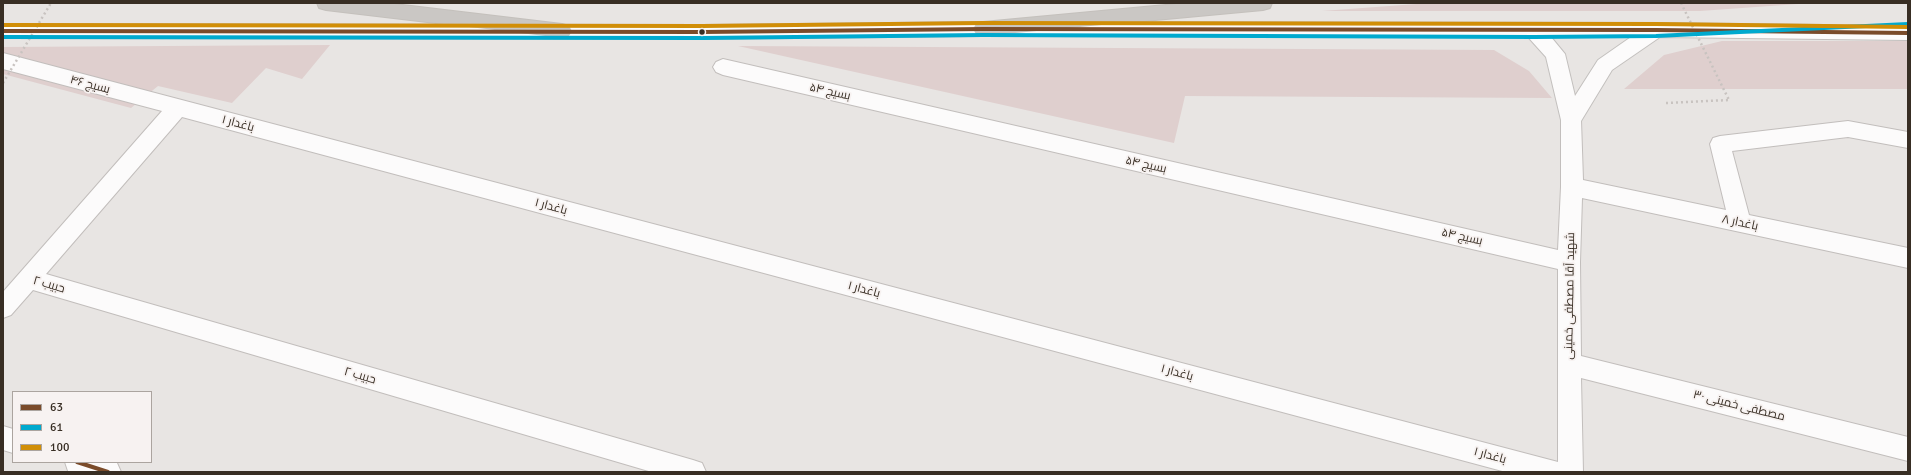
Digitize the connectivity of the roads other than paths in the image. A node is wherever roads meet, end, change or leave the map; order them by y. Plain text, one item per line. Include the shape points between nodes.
1 (326, 3) edge
2 (1263, 3) edge
3 (1908, 18) edge
4 (983, 29) junction
5 (1656, 30) junction
6 (3, 31) edge
7 (562, 31) junction
8 (1534, 31) junction
9 (1908, 33) edge
10 (3, 62) edge
11 (723, 67) dead end
12 (177, 108) junction
13 (1571, 120) junction
14 (1908, 140) edge
15 (1572, 187) junction
16 (1740, 223) junction
17 (1908, 258) edge
18 (1569, 262) junction
19 (28, 279) junction
20 (3, 308) edge
21 (1570, 364) junction
22 (1908, 449) edge
23 (80, 463) edge
24 (108, 472) edge
25 (693, 472) edge
26 (1551, 472) edge
27 (1570, 472) edge

1 - 7 highway
2 - 4 highway
3 - 5 street
4 - 7 street
4 - 8 street
5 - 8 street
5 - 9 street
5 - 13 street via 1605,65
6 - 7 street
8 - 13 street, شهید آقا مصطفی خمینی via 1555,54
10 - 12 street, بسیج ۴۶
11 - 18 street, بسیج ۵۴
12 - 19 street
12 - 26 street, باغدار ۱
13 - 15 street, شهید آقا مصطفی خمینی
14 - 16 street via 1848,128 1720,144
15 - 16 street, باغدار ۸
15 - 18 street, شهید آقا مصطفی خمینی
16 - 17 street, باغدار ۸
18 - 21 street, شهید آقا مصطفی خمینی
19 - 20 street
19 - 25 street, حبیب ۲
21 - 22 street, مصطفی خمینی ۳۰
21 - 27 street, شهید آقا مصطفی خمینی
23 - 24 street

